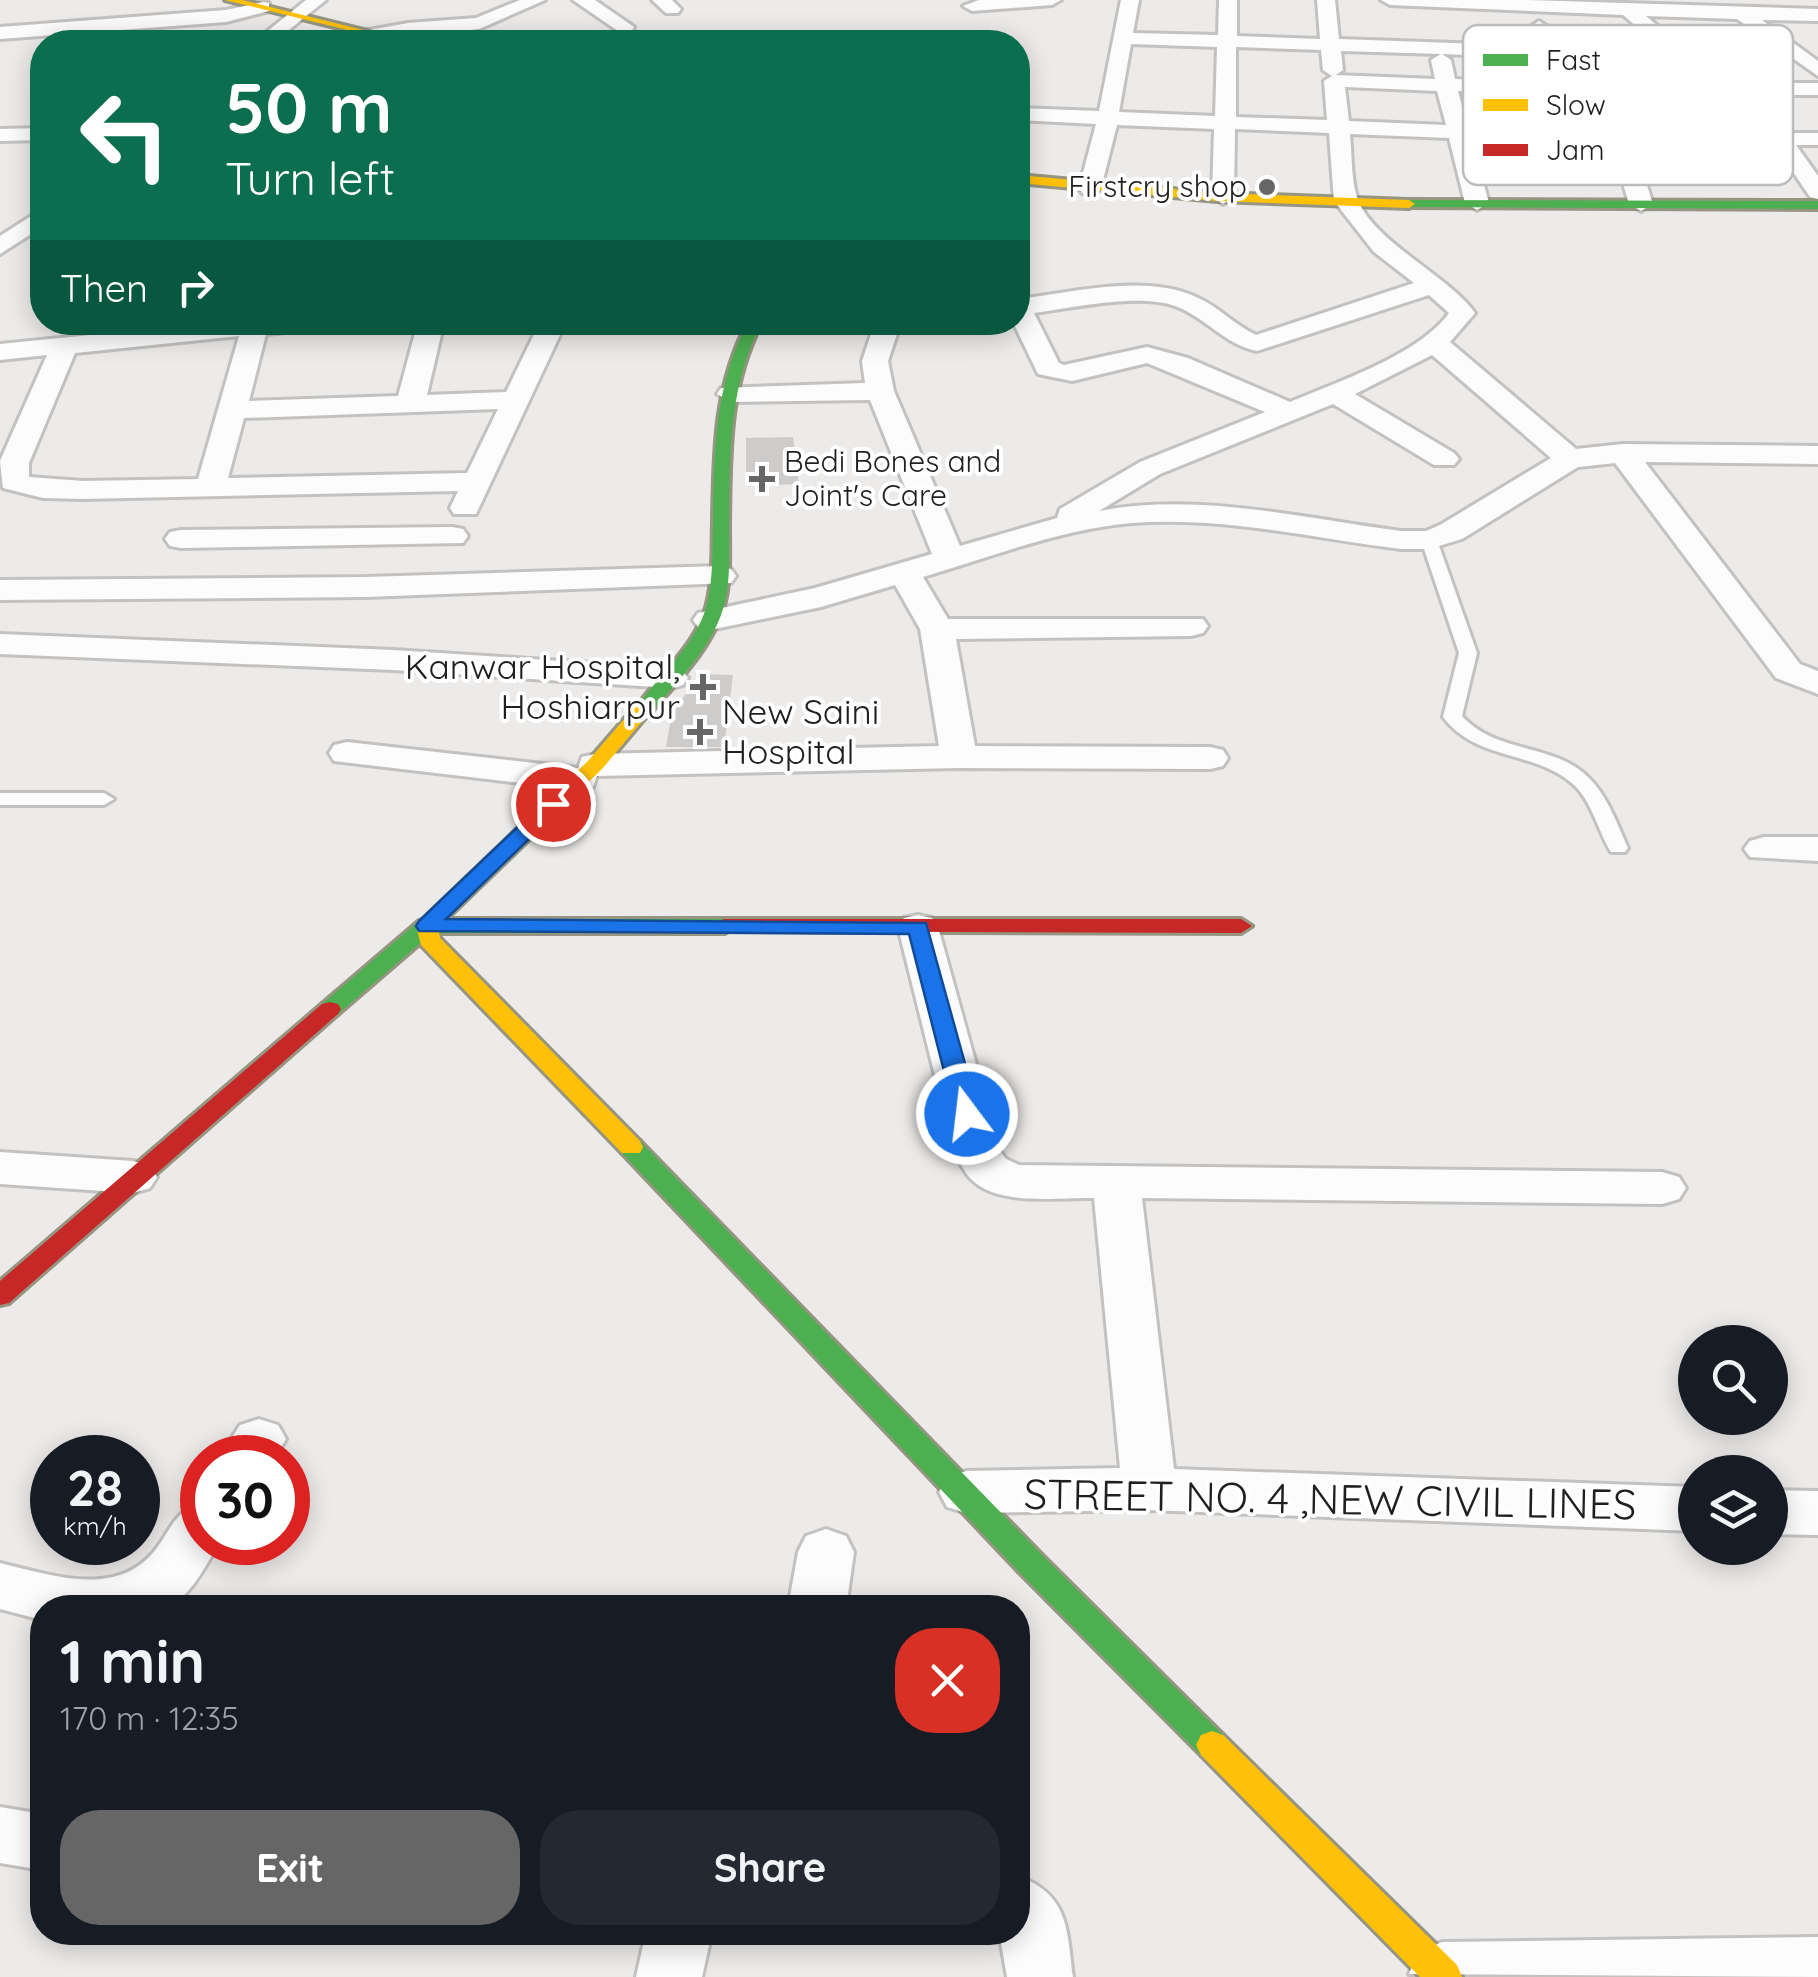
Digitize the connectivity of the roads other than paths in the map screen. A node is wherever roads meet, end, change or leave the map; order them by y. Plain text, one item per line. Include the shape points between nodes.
1 (230, 0) edge
2 (433, 0) edge
3 (536, 0) edge
4 (582, 0) edge
5 (1052, 0) edge
6 (1130, 0) edge
7 (1228, 0) edge
8 (1326, 0) edge
9 (1390, 0) edge
10 (971, 3) edge
11 (263, 7) junction
12 (1532, 7) junction
13 (308, 8) edge
14 (1628, 10) junction
15 (1742, 14) junction
16 (1818, 15) edge
17 (1434, 25) edge
18 (1538, 25) edge
19 (1645, 25) edge
20 (1757, 25) edge
21 (625, 27) dead end
22 (40, 30) edge
23 (279, 30) edge
24 (362, 30) edge
25 (412, 30) edge
26 (441, 30) edge
27 (964, 30) dead end
28 (30, 31) edge
29 (1463, 32) edge
30 (0, 33) edge
31 (1124, 38) junction
32 (1227, 42) junction
33 (1331, 45) junction
34 (1793, 52) edge
35 (1818, 70) edge
36 (1334, 80) junction
37 (1446, 85) junction
38 (1463, 85) edge
39 (1030, 115) edge
40 (1108, 118) junction
41 (1225, 121) junction
42 (1339, 127) junction
43 (1456, 132) junction
44 (1463, 132) edge
45 (30, 134) edge
46 (0, 135) edge
47 (1818, 138) edge
48 (1793, 139) edge
49 (1463, 156) edge
50 (1793, 157) edge
51 (1030, 180) edge
52 (1472, 185) edge
53 (1635, 185) edge
54 (1090, 188) junction
55 (1818, 192) edge
56 (1223, 197) junction
57 (1346, 202) junction
58 (1477, 203) junction
59 (1641, 204) junction
60 (1818, 206) edge
61 (30, 224) edge
62 (0, 226) edge
63 (30, 228) edge
64 (0, 248) edge
65 (1433, 285) junction
66 (1030, 306) edge
67 (1030, 331) edge
68 (175, 335) edge
69 (253, 335) edge
70 (428, 335) edge
71 (547, 335) edge
72 (746, 335) edge
73 (884, 335) edge
74 (1435, 343) junction
75 (64, 346) junction
76 (0, 352) edge
77 (880, 391) junction
78 (1334, 393) junction
79 (731, 394) junction
80 (516, 400) junction
81 (410, 405) junction
82 (232, 410) junction
83 (1287, 411) junction
84 (1624, 454) junction
85 (1818, 455) edge
86 (1444, 459) dead end
87 (1570, 460) junction
88 (477, 482) junction
89 (211, 488) junction
90 (1050, 529) junction
91 (452, 536) junction
92 (181, 539) dead end
93 (1429, 540) junction
94 (949, 558) junction
95 (905, 574) junction
96 (720, 576) junction
97 (435, 584) junction
98 (0, 590) edge
99 (710, 620) junction
100 (1191, 626) dead end
101 (938, 629) junction
102 (0, 644) edge
103 (671, 678) junction
104 (1818, 684) edge
105 (347, 753) dead end
106 (959, 757) junction
107 (1210, 758) dead end
108 (587, 772) junction
109 (0, 799) edge
110 (104, 800) dead end
111 (1618, 848) dead end
112 (1764, 849) dead end
113 (1818, 849) edge
114 (427, 926) junction
115 (1241, 926) dead end
116 (918, 927) junction
117 (0, 1168) edge
118 (134, 1177) junction
119 (1116, 1181) junction
120 (1662, 1188) dead end
121 (0, 1296) edge
122 (1149, 1490) junction
123 (966, 1492) junction
124 (1678, 1508) edge
125 (1788, 1512) edge
126 (1818, 1513) edge
127 (826, 1552) dead end
128 (180, 1558) edge
129 (0, 1586) edge
130 (39, 1595) edge
131 (137, 1595) edge
132 (818, 1595) edge
133 (0, 1835) edge
134 (30, 1840) edge
135 (1030, 1919) edge
136 (676, 1945) edge
137 (1818, 1969) edge
138 (1443, 1976) edge
139 (669, 1977) edge
140 (1040, 1977) edge

1 - 11 main road
2 - 25 street
3 - 26 street
4 - 21 street
5 - 10 street
6 - 31 street
7 - 32 street
8 - 33 street
9 - 17 street
10 - 27 street
11 - 13 main road
11 - 22 street via 226,16
12 - 14 street
12 - 17 street
12 - 18 street
13 - 23 street
13 - 24 main road
14 - 15 street
14 - 19 street
15 - 16 street
15 - 20 street
17 - 29 street
17 - 33 street
17 - 37 street
28 - 30 street
31 - 32 street
31 - 40 street
32 - 33 street
32 - 41 street
33 - 36 street
34 - 35 street
36 - 37 street
36 - 42 street
37 - 38 street
37 - 43 street
39 - 40 street
40 - 41 street
40 - 54 street
41 - 42 street
41 - 56 street
42 - 43 street
42 - 57 street
43 - 44 street
43 - 49 street
45 - 46 street
47 - 48 street
50 - 55 street
51 - 54 main road
52 - 58 street
53 - 59 street
54 - 56 main road
56 - 57 main road
57 - 58 main road
57 - 65 street via 1383,247
58 - 59 main road
59 - 60 main road
61 - 62 street
63 - 64 street
65 - 66 street via 1257,343 1240,339 1186,301 1162,296
65 - 74 street via 1462,314 1454,331
67 - 83 street via 1055,372 1152,356
68 - 75 street
69 - 82 street
70 - 81 street
71 - 80 street
72 - 79 main road via 738,346
73 - 77 street via 875,360
74 - 78 street
74 - 87 street
75 - 76 street
75 - 89 street via 14,462 14,482 44,490
77 - 79 street
77 - 94 street
78 - 83 street
78 - 86 street
79 - 96 main road
80 - 81 street
80 - 88 street
81 - 82 street
82 - 89 street
83 - 90 street via 1148,469
84 - 85 street
84 - 87 street
84 - 104 street via 1788,671
87 - 93 street
88 - 89 street
88 - 91 street
90 - 93 street via 1165,512
90 - 94 street
91 - 92 street
91 - 97 street
93 - 111 lane via 1468,653 1452,717 1478,739 1582,782
94 - 95 street
95 - 99 street
95 - 101 street
96 - 97 street
96 - 99 main road
97 - 98 street
99 - 103 main road
100 - 101 street
101 - 106 street
102 - 103 street
103 - 108 main road
105 - 108 street
106 - 107 street
106 - 108 street
108 - 114 main road
109 - 110 lane
112 - 113 street
114 - 116 main road
114 - 118 main road
114 - 123 main road via 438,951
115 - 116 main road
116 - 119 street via 977,1152 989,1170 1012,1181
117 - 118 street
118 - 121 main road
119 - 120 street
119 - 122 street
122 - 123 street, STREET NO. 4 ,NEW CIVIL LINES
122 - 124 street, STREET NO. 4 ,NEW CIVIL LINES
123 - 138 main road
125 - 126 street
127 - 132 street
128 - 131 street
129 - 130 street
133 - 134 street
135 - 140 street
136 - 139 street
137 - 138 street

